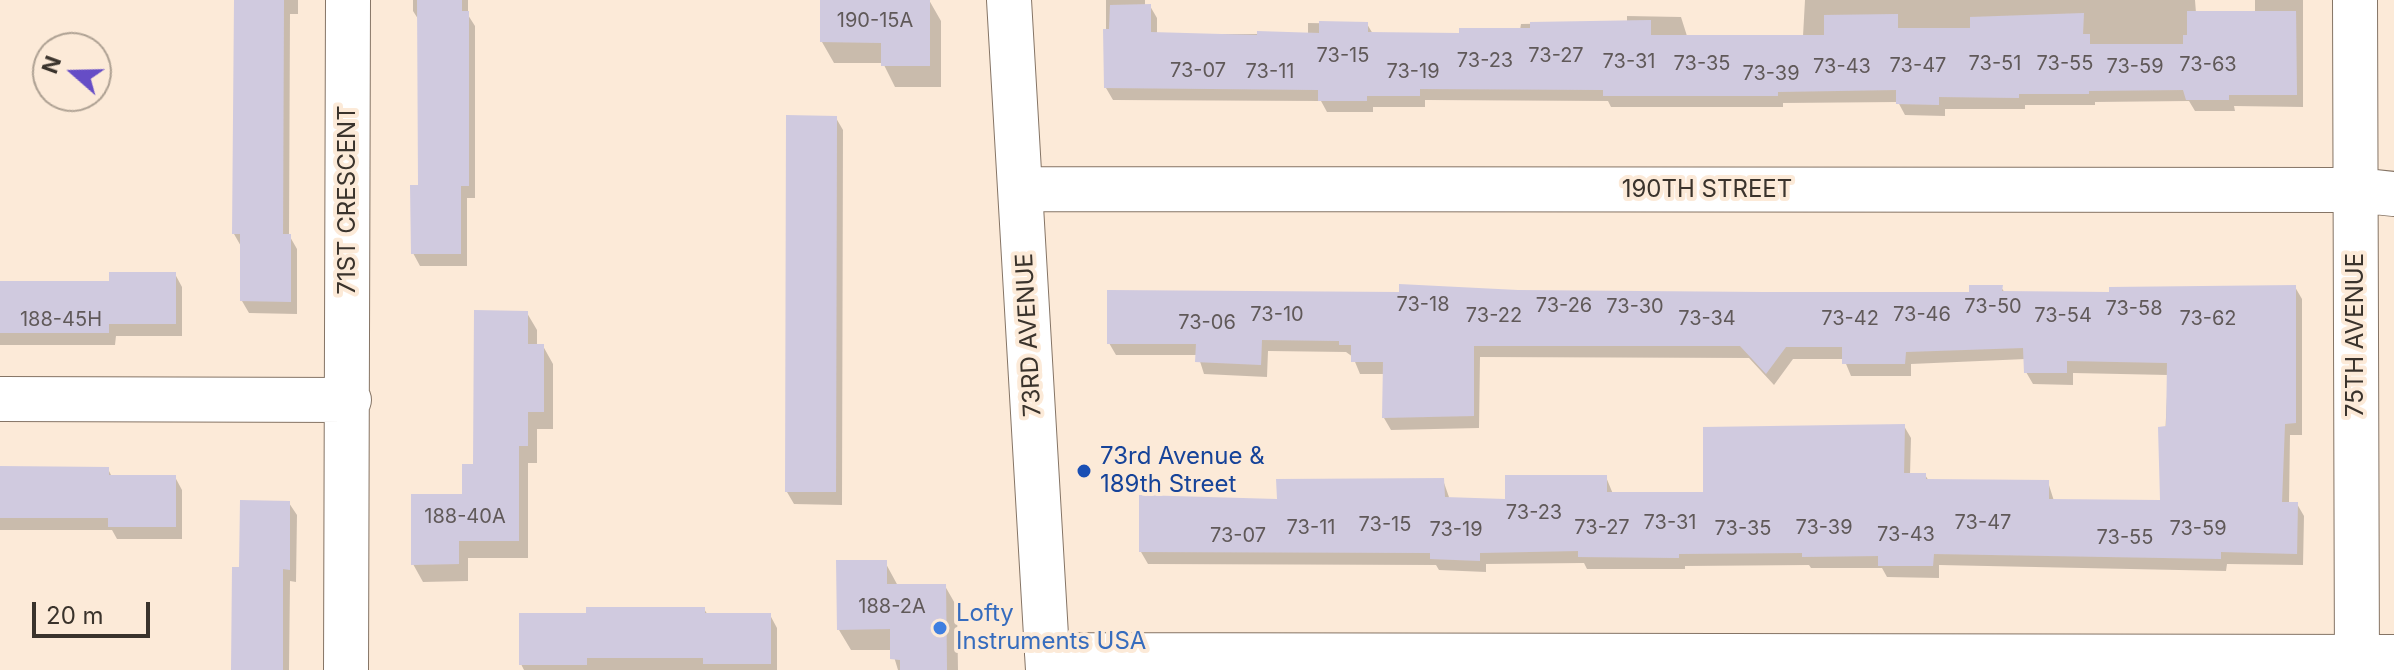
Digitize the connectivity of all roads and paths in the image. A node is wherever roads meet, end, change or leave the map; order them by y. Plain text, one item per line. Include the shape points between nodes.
1 (348, 0) edge
2 (1009, 0) edge
3 (2355, 0) edge
4 (1020, 189) junction
5 (2375, 192) edge
6 (0, 399) edge
7 (349, 400) junction
8 (2369, 661) edge
9 (1048, 662) edge
10 (346, 670) edge

1 - 7 street, 71ST CRESCENT
2 - 4 street, 73RD AVENUE
3 - 5 street, 75TH AVENUE
4 - 5 street, 190TH STREET
4 - 9 street, 73RD AVENUE
5 - 8 street, 75TH AVENUE
6 - 7 street
7 - 10 street, 71ST CRESCENT
8 - 9 street

